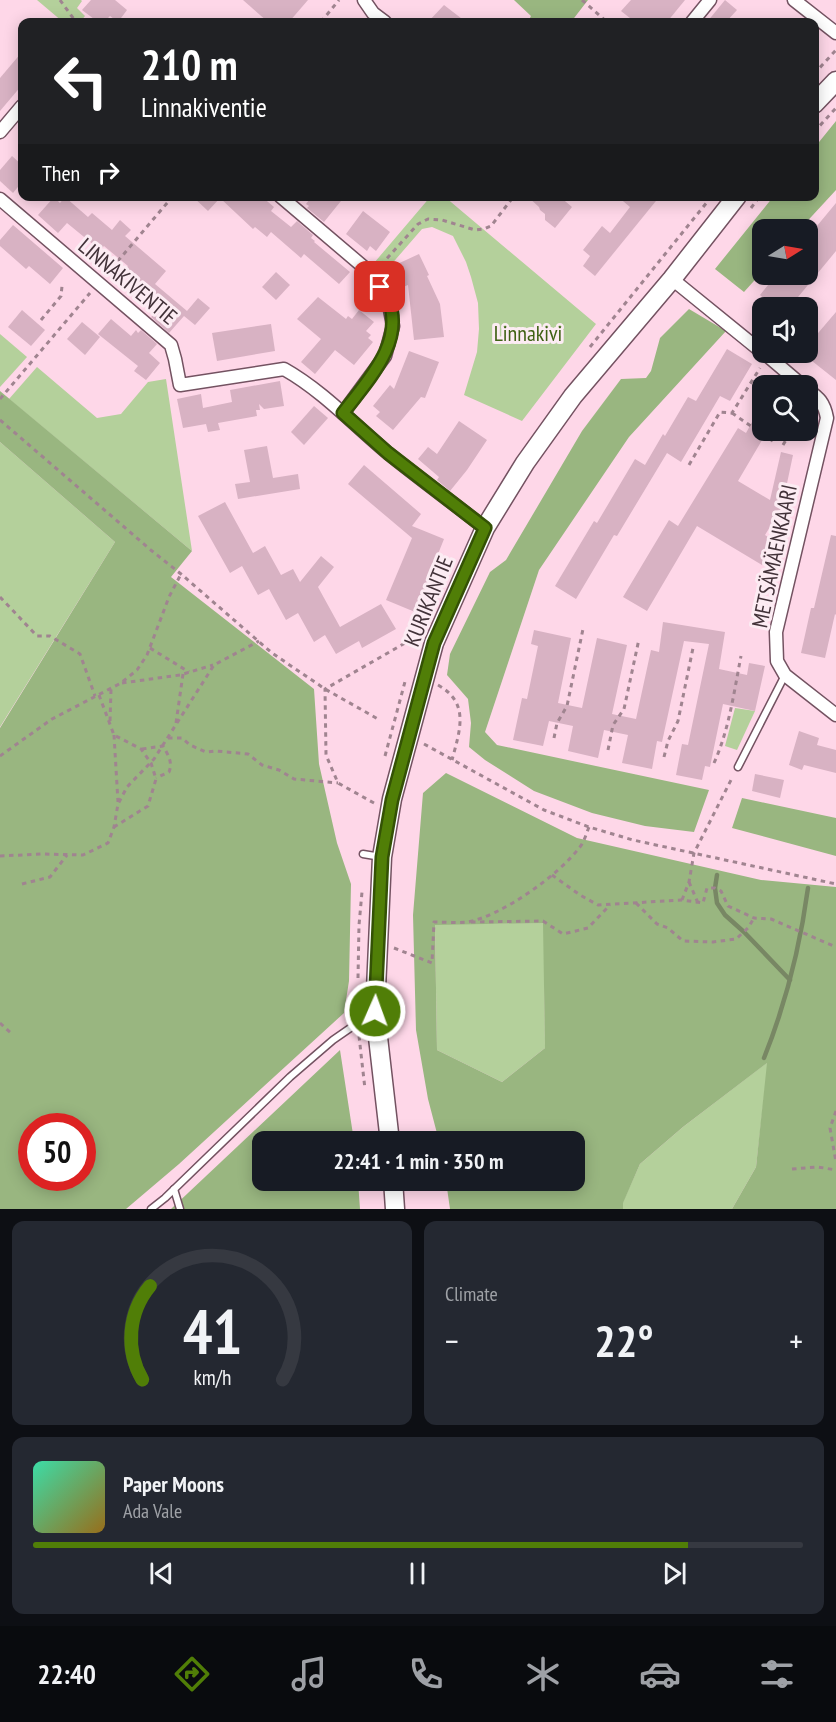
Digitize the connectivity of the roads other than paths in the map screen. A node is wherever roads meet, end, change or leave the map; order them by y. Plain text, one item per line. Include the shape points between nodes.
1 (364, 0) edge
2 (710, 0) edge
3 (794, 0) edge
4 (380, 18) edge
5 (695, 18) edge
6 (817, 18) edge
7 (819, 20) edge
8 (836, 33) edge
9 (836, 81) edge
10 (819, 99) edge
11 (18, 111) edge
12 (0, 132) edge
13 (0, 199) edge
14 (286, 201) edge
15 (733, 201) edge
16 (672, 279) junction
17 (752, 344) edge
18 (775, 363) edge
19 (790, 375) edge
20 (818, 398) edge
21 (343, 413) junction
22 (485, 528) junction
23 (785, 675) junction
24 (836, 714) edge
25 (738, 767) road end
26 (363, 854) dead end
27 (382, 857) junction
28 (375, 1011) junction
29 (389, 1131) edge
30 (174, 1189) junction
31 (394, 1191) edge
32 (151, 1209) edge
33 (180, 1209) edge
34 (395, 1209) edge

1 - 4 street
2 - 5 street
3 - 6 street
7 - 8 street
9 - 10 main road
11 - 12 street
13 - 21 street, LINNAKIVENTIE via 171,345 180,385 284,369
14 - 21 street via 373,275 388,299 393,326 385,356
15 - 16 main road, KURIKANTIE
16 - 17 street
16 - 22 main road, KURIKANTIE via 573,396
18 - 19 street
20 - 23 street, METSÄMÄENKAARI via 827,418 776,632 777,661
21 - 22 street, LINNAKIVENTIE
22 - 27 main road, KURIKANTIE via 416,675
23 - 24 street
23 - 25 lane
26 - 27 lane
27 - 28 main road, KURIKANTIE
28 - 29 main road, KURIKANTIE
28 - 30 lane via 290,1077
30 - 32 lane
30 - 33 lane
31 - 34 main road

